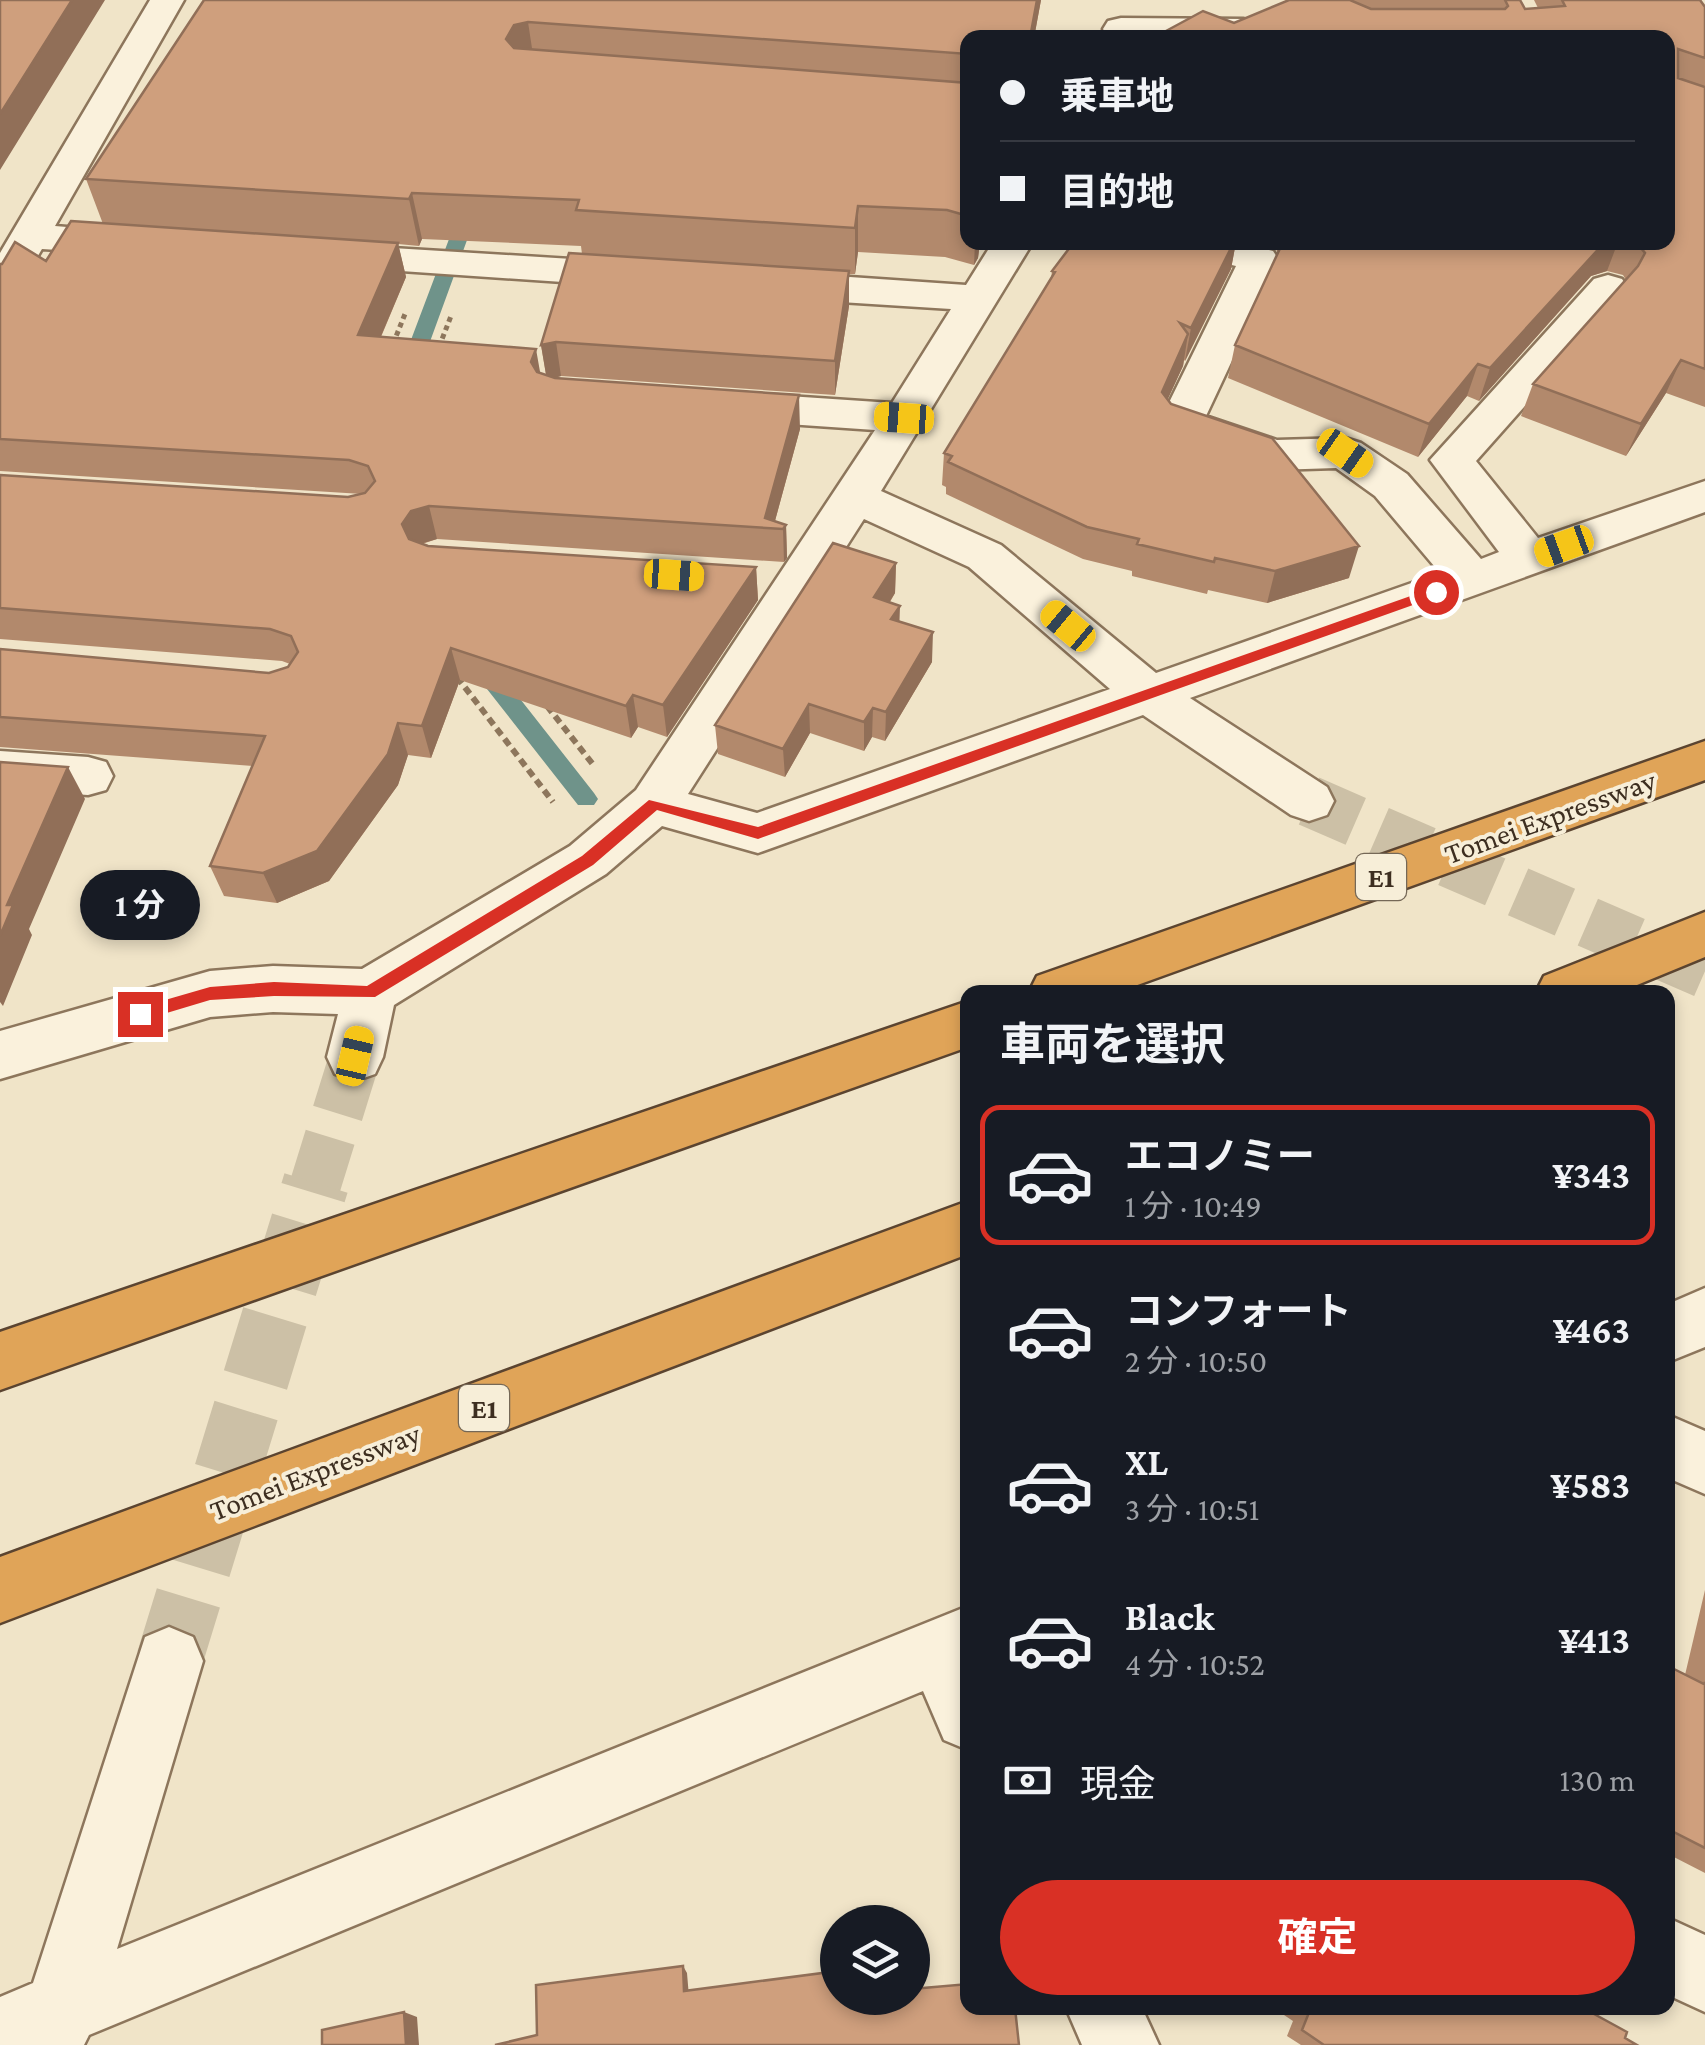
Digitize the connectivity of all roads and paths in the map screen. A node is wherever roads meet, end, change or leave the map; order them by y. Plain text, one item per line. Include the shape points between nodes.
1 (167, 0) edge
2 (1278, 17) edge
3 (1120, 22) edge
4 (1227, 30) edge
5 (1243, 30) edge
6 (30, 236) junction
7 (168, 245) edge
8 (1008, 250) edge
9 (1218, 250) edge
10 (287, 253) edge
11 (426, 262) junction
12 (471, 264) junction
13 (683, 278) edge
14 (741, 282) edge
15 (0, 287) edge
16 (1608, 288) dead end
17 (978, 298) junction
18 (390, 350) edge
19 (438, 351) edge
20 (680, 402) edge
21 (904, 418) junction
22 (1705, 496) edge
23 (855, 497) junction
24 (1528, 558) junction
25 (1472, 579) junction
26 (753, 580) edge
27 (799, 583) junction
28 (450, 668) edge
29 (1151, 696) junction
30 (540, 697) edge
31 (1705, 760) edge
32 (0, 770) edge
33 (598, 770) dead end
34 (88, 776) dead end
35 (1309, 800) tunnel mouth
36 (654, 804) junction
37 (559, 810) dead end
38 (1705, 934) edge
39 (1076, 985) edge
40 (1580, 985) edge
41 (370, 992) junction
42 (960, 1027) edge
43 (0, 1055) edge
44 (355, 1056) tunnel mouth
45 (960, 1230) edge
46 (1705, 1316) edge
47 (1675, 1331) edge
48 (0, 1361) edge
49 (1675, 1449) edge
50 (1705, 1463) edge
51 (0, 1590) edge
52 (954, 1645) edge
53 (169, 1661) tunnel mouth
54 (960, 1675) edge
55 (1675, 1960) edge
56 (1705, 1975) edge
57 (1106, 2015) edge
58 (36, 2030) edge
59 (1121, 2045) edge

1 - 6 street
2 - 5 street
3 - 4 street
6 - 7 street
6 - 15 street
8 - 17 street
9 - 25 street via 1259,260 1181,423 1274,455 1345,453 1391,485
10 - 11 street
11 - 12 street
11 - 18 path
12 - 13 street
12 - 19 path
14 - 17 street
16 - 24 street via 1452,460
17 - 21 street
20 - 21 street
21 - 23 street
22 - 24 street
23 - 27 street
23 - 29 street via 985,556
24 - 25 street
25 - 29 street
26 - 27 street
27 - 36 street
28 - 37 path
29 - 35 street
29 - 36 street via 758,833
30 - 33 path
31 - 39 highway, Tomei Expressway / E1
32 - 34 street
36 - 41 street via 588,860
38 - 40 highway
41 - 43 street via 210,994
41 - 44 street
42 - 48 highway
45 - 51 highway, Tomei Expressway / E1
46 - 47 street
49 - 50 street
52 - 54 street
52 - 58 street
53 - 58 street
55 - 56 street
57 - 59 street

